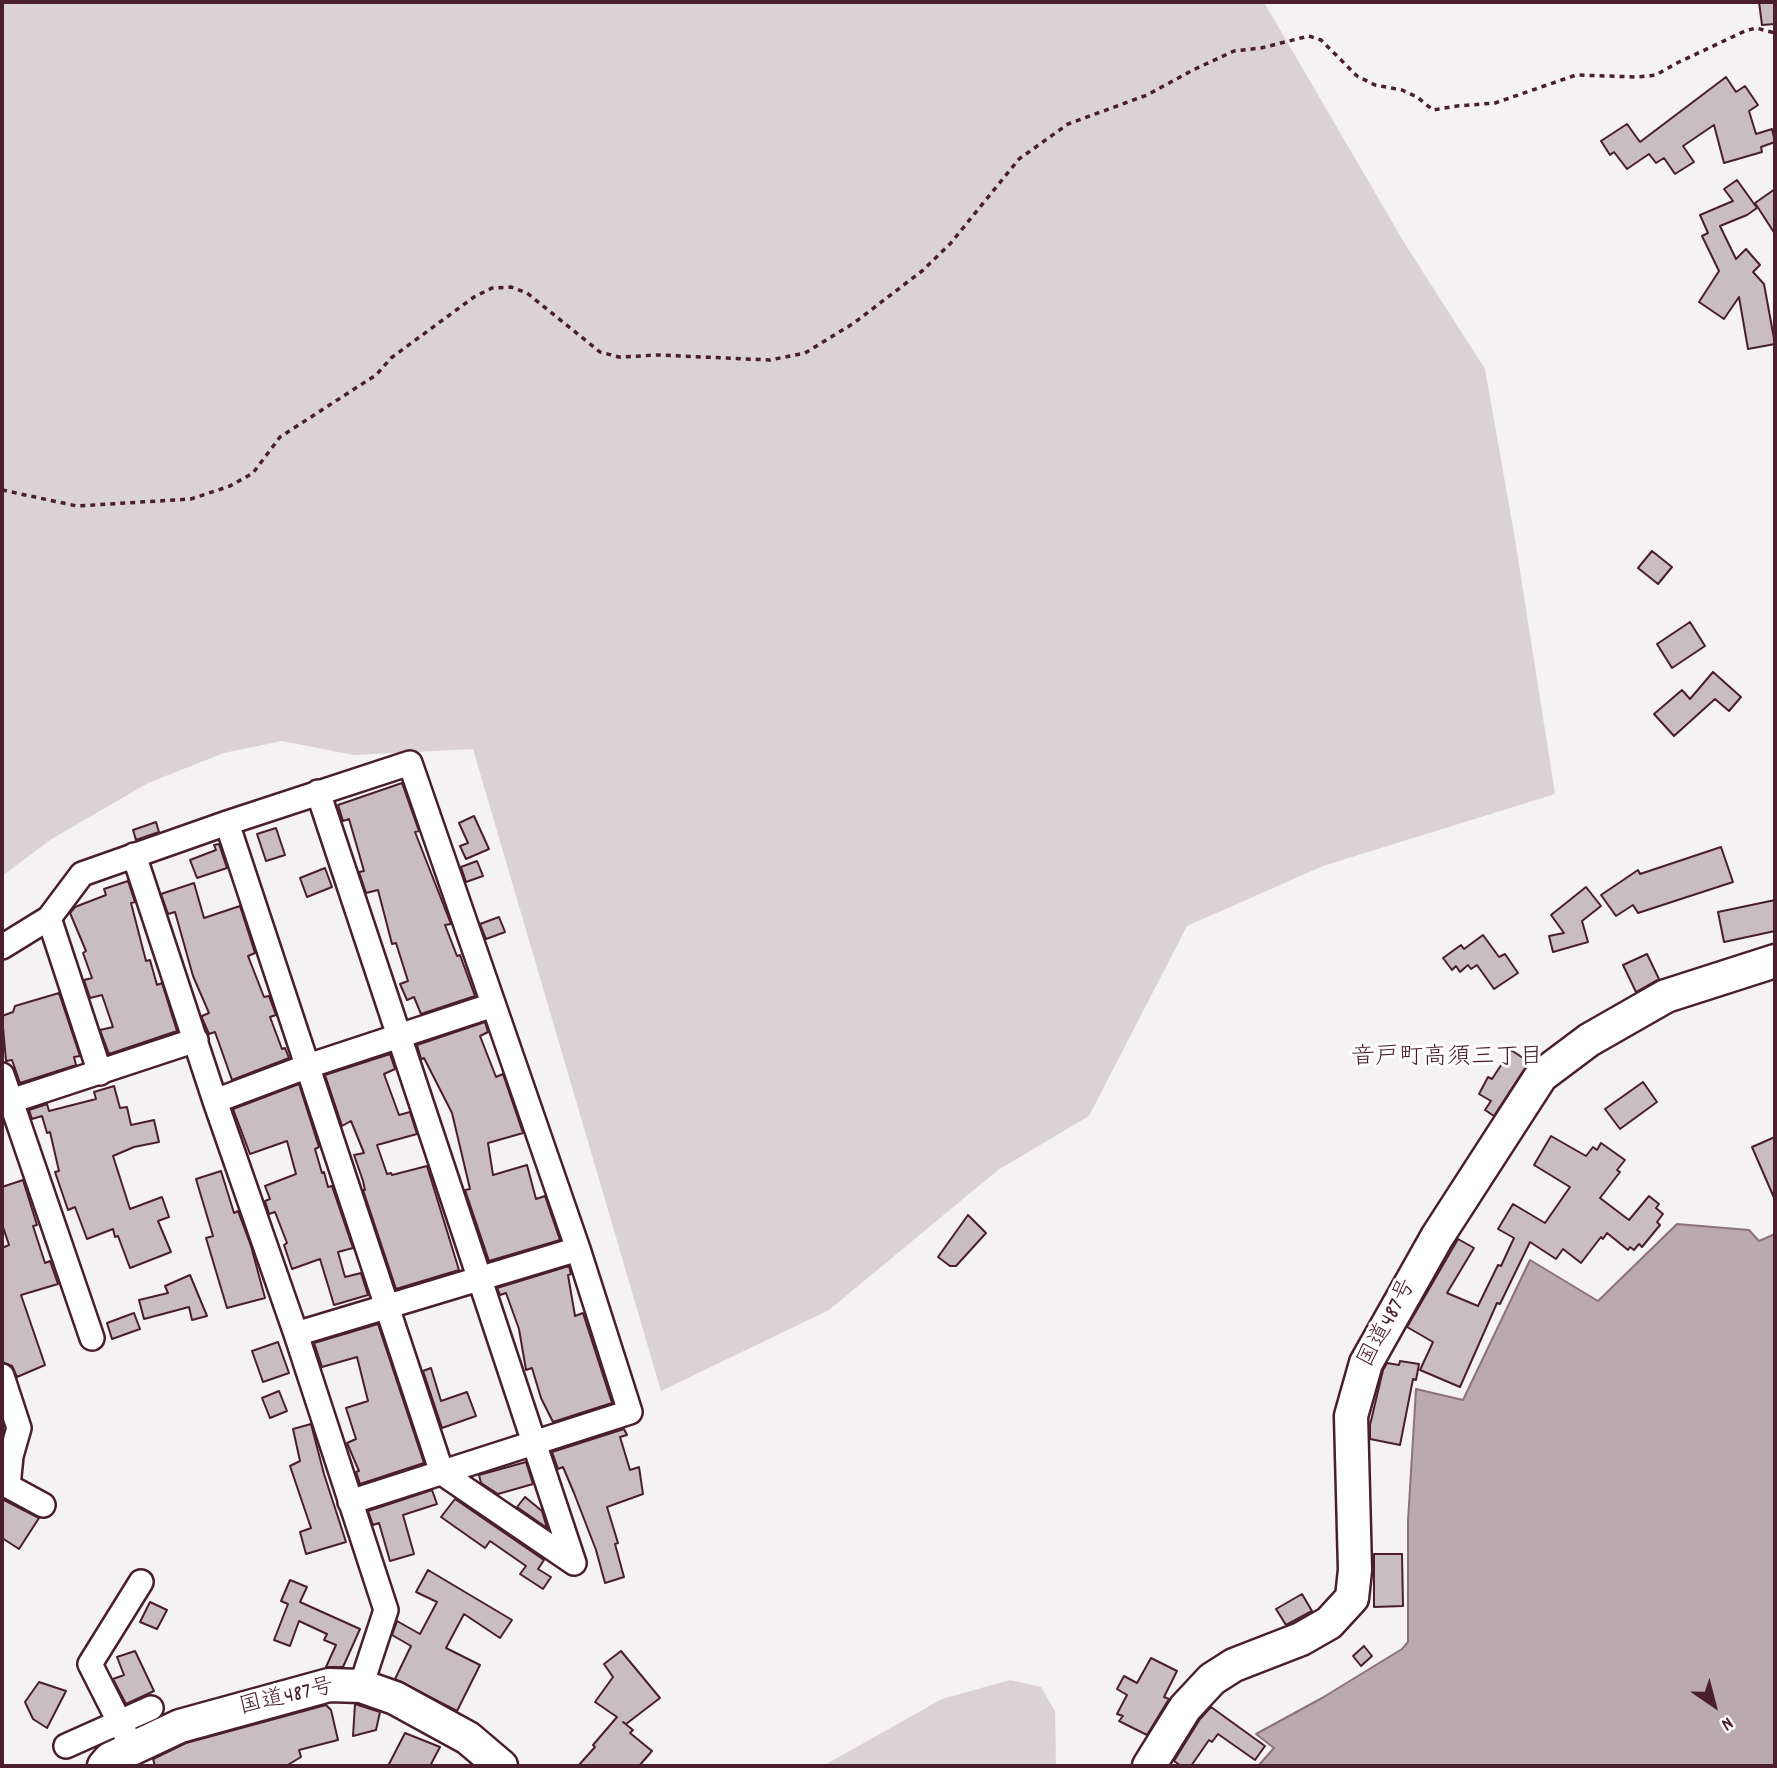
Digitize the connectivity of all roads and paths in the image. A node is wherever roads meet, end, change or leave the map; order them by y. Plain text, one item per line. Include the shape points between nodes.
1 (1775, 33) edge
2 (2, 490) edge
3 (318, 792) junction
4 (227, 823) junction
5 (134, 855) junction
6 (49, 918) junction
7 (2, 947) edge
8 (1775, 961) edge
9 (493, 1005) junction
10 (398, 1036) junction
11 (196, 1040) junction
12 (308, 1066) junction
13 (100, 1073) junction
14 (2, 1075) edge
15 (215, 1101) junction
16 (6, 1103) edge
17 (578, 1249) junction
18 (479, 1278) junction
19 (388, 1307) junction
20 (296, 1335) junction
21 (92, 1339) dead end
22 (2, 1376) edge
23 (535, 1444) junction
24 (442, 1473) junction
25 (350, 1502) junction
26 (43, 1505) dead end
27 (141, 1582) dead end
28 (361, 1686) junction
29 (151, 1708) dead end
30 (65, 1746) dead end
31 (116, 1753) edge
32 (501, 1766) edge
33 (1149, 1766) edge

1 - 2 path via 1745,31 1656,75 1576,75 1495,103 1433,110 1402,90 1357,76 1321,40 1309,36 1234,51 1147,95 1068,124 1018,159 950,244 922,271 854,323 804,353 770,360 619,357 600,352 527,293 511,287 492,288 281,437 253,473 230,486 191,499 77,506
3 - 4 street
3 - 9 street via 410,763
3 - 10 street
4 - 5 street
4 - 12 street
5 - 6 street via 82,874
5 - 11 street
6 - 7 street
6 - 13 street
8 - 33 highway, 国道487号 via 1666,996 1588,1040 1541,1076 1437,1237 1366,1363 1351,1416 1352,1598 1329,1623 1212,1679 1185,1708
9 - 10 street
9 - 17 street
10 - 12 street
10 - 18 street
11 - 13 street
11 - 15 street
12 - 15 street
12 - 19 street
13 - 16 street
14 - 16 street
15 - 20 street
16 - 21 street
17 - 18 street
17 - 23 street via 629,1412
18 - 19 street
18 - 23 street
19 - 20 street
19 - 24 street
20 - 25 street
22 - 26 street via 19,1429 8,1486
23 - 24 street
23 - 24 street via 574,1563
24 - 25 street
25 - 28 street via 386,1610
27 - 31 street via 90,1664
28 - 31 highway, 国道487号 via 329,1685 180,1726
28 - 32 highway, 国道487号 via 436,1719
29 - 31 street
30 - 31 street

